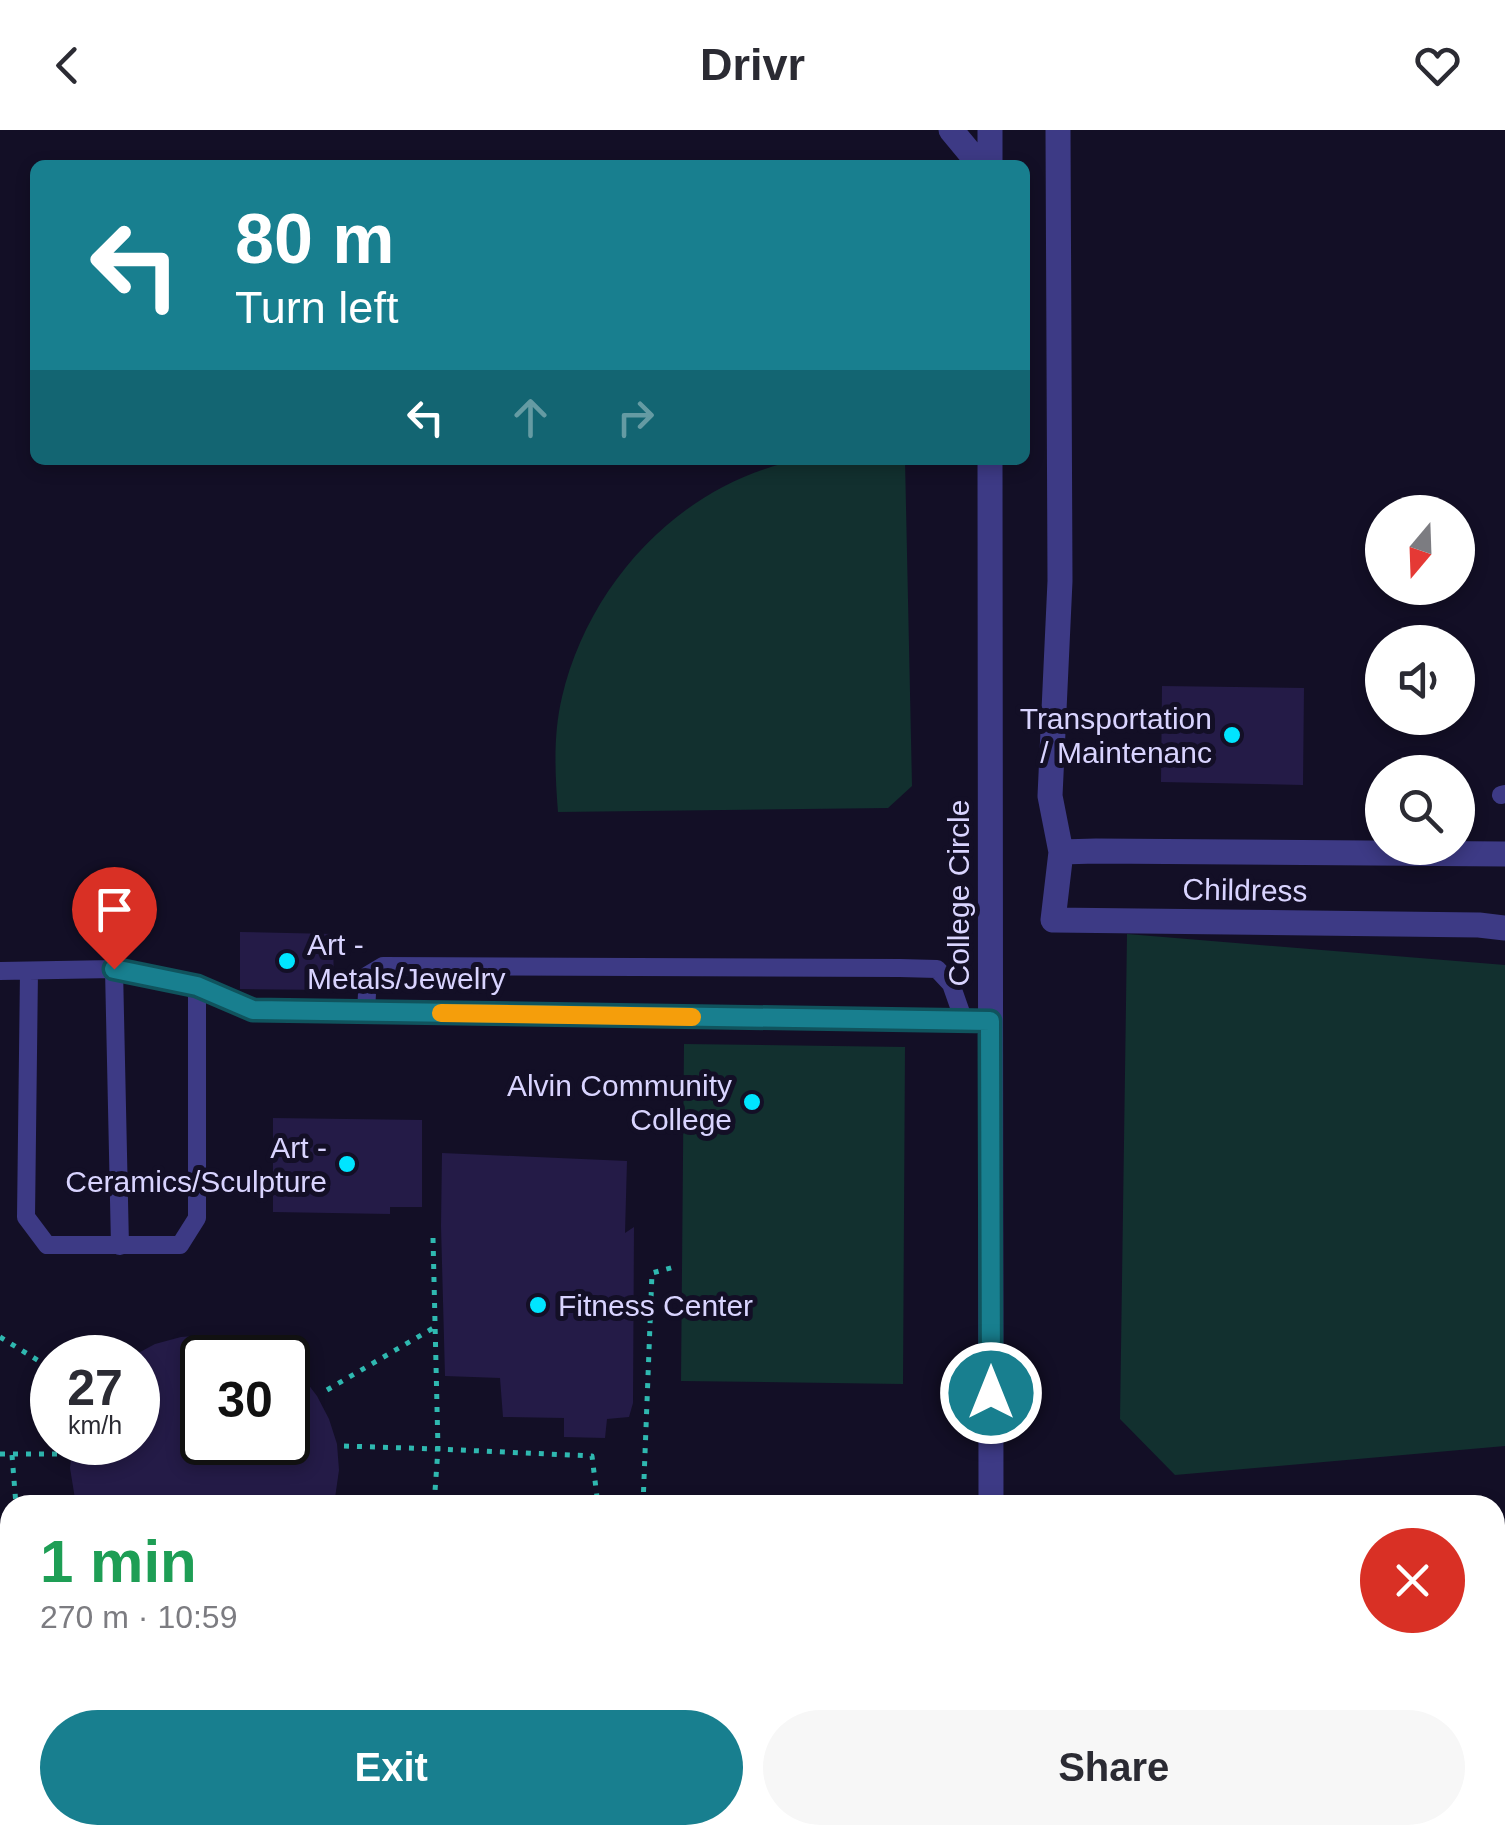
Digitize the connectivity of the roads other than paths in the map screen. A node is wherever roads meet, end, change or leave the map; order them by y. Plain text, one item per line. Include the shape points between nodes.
1 (951, 130) edge
2 (990, 130) edge
3 (1058, 130) edge
4 (976, 160) edge
5 (990, 160) edge
6 (990, 465) edge
7 (1061, 852) junction
8 (1505, 854) edge
9 (1505, 928) edge
10 (114, 969) junction
11 (28, 971) junction
12 (0, 972) edge
13 (197, 986) junction
14 (366, 1012) junction
15 (964, 1021) junction
16 (990, 1021) junction
17 (120, 1246) junction
18 (991, 1495) edge

1 - 4 street
2 - 5 street
3 - 7 street, Childress via 1060,563 1050,796
6 - 16 street, College Circle
7 - 8 street
7 - 9 street, Childress via 1053,920
10 - 11 lane
10 - 13 lane
10 - 17 lane
11 - 12 lane
11 - 17 lane via 26,1218 48,1245
13 - 14 lane via 253,1010
13 - 17 lane via 197,1218 180,1245
14 - 15 lane
14 - 15 lane via 368,975 383,966 937,969 951,984
15 - 16 lane
16 - 18 street, College Circle

